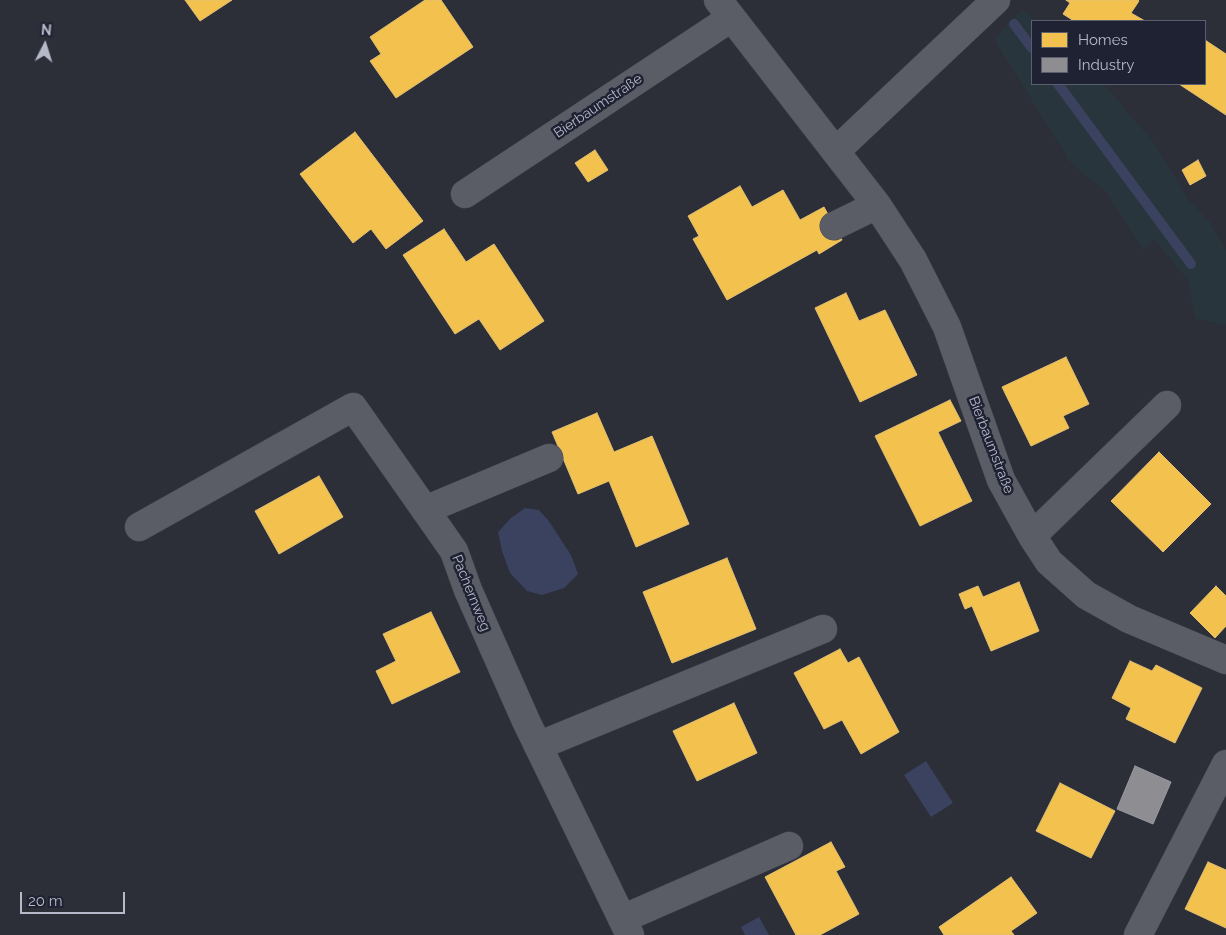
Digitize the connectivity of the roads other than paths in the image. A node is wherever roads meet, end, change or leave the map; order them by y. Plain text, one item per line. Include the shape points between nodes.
1 (996, 0) edge
2 (724, 9) edge
3 (836, 151) junction
4 (465, 194) dead end
5 (877, 205) junction
6 (834, 226) dead end
7 (1167, 405) dead end
8 (549, 458) dead end
9 (425, 510) junction
10 (139, 527) dead end
11 (1032, 536) junction
12 (823, 629) dead end
13 (1226, 660) edge
14 (538, 746) junction
15 (1226, 764) edge
16 (789, 846) dead end
17 (626, 927) edge
18 (1138, 935) edge

1 - 3 street
2 - 3 street, Bierbaumstraße
2 - 4 street, Bierbaumstraße
3 - 5 street, Bierbaumstraße
5 - 6 street
5 - 11 street, Bierbaumstraße via 913,260 947,327 1001,480
7 - 11 street
8 - 9 street
9 - 10 street, Pachernweg via 353,406
9 - 14 street, Pachernweg via 454,551
11 - 13 street, Bierbaumstraße via 1048,562 1086,595 1129,619
12 - 14 street
14 - 17 street, Pachernweg
15 - 18 street
16 - 17 street

